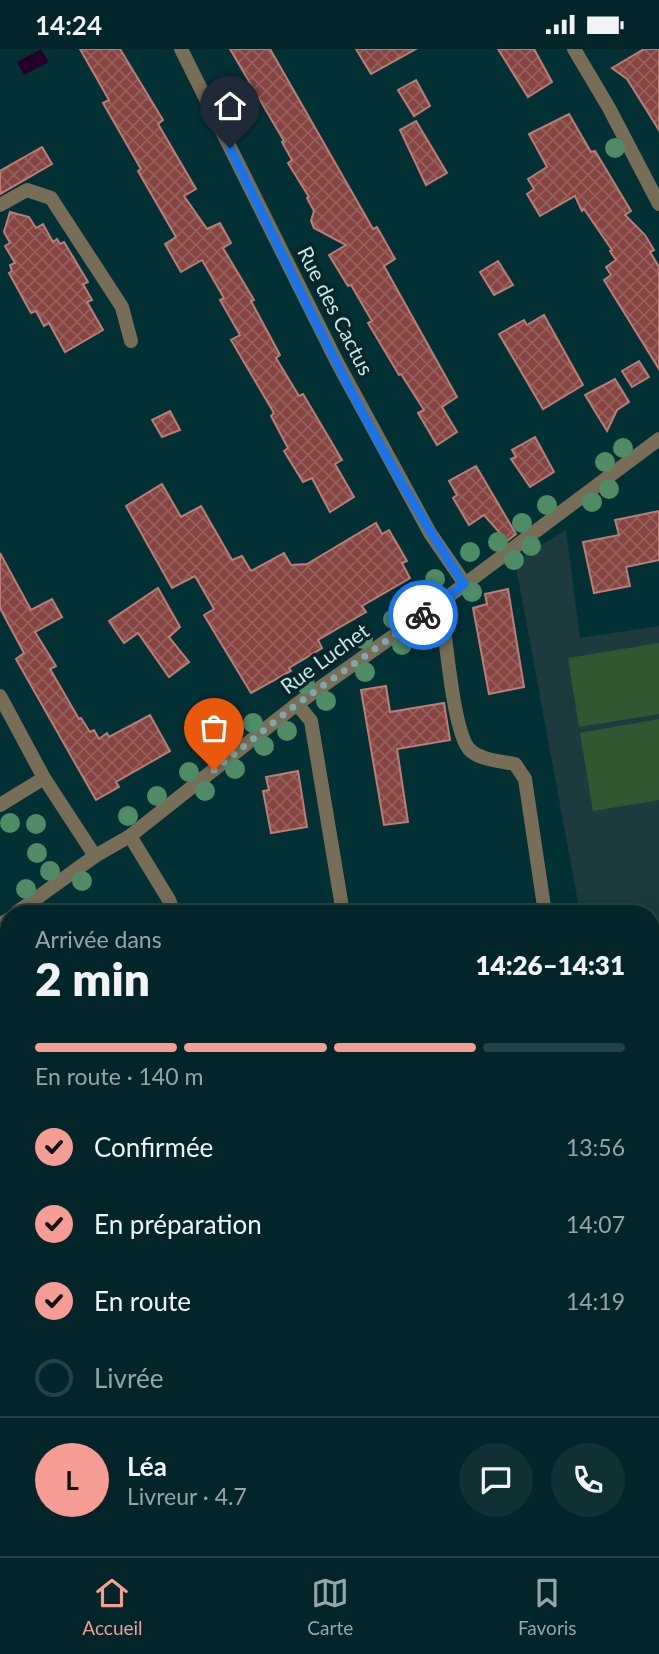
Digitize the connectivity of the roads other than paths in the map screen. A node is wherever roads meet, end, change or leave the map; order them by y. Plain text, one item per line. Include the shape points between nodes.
1 (181, 49) edge
2 (574, 49) edge
3 (654, 184) edge
4 (659, 204) edge
5 (0, 205) edge
6 (131, 341) dead end
7 (659, 439) edge
8 (464, 584) junction
9 (433, 608) junction
10 (0, 696) edge
11 (297, 704) junction
12 (44, 778) junction
13 (0, 806) edge
14 (130, 836) junction
15 (94, 856) junction
16 (27, 905) edge
17 (171, 905) edge
18 (342, 905) edge
19 (544, 905) edge

1 - 8 street, Rue des Cactus via 337,362 430,533
2 - 3 street
3 - 4 street
5 - 6 street via 27,190 51,198 122,307
7 - 8 street, Rue Luchet
8 - 9 street, Rue Luchet
9 - 11 street, Rue Luchet
9 - 19 street via 443,622 460,732 469,749 484,758 514,764 525,779
10 - 12 street
11 - 14 street, Rue Luchet
11 - 18 street via 311,721
12 - 13 street
12 - 15 street
14 - 15 street, Rue Luchet
14 - 17 street
15 - 16 street, Rue Luchet

